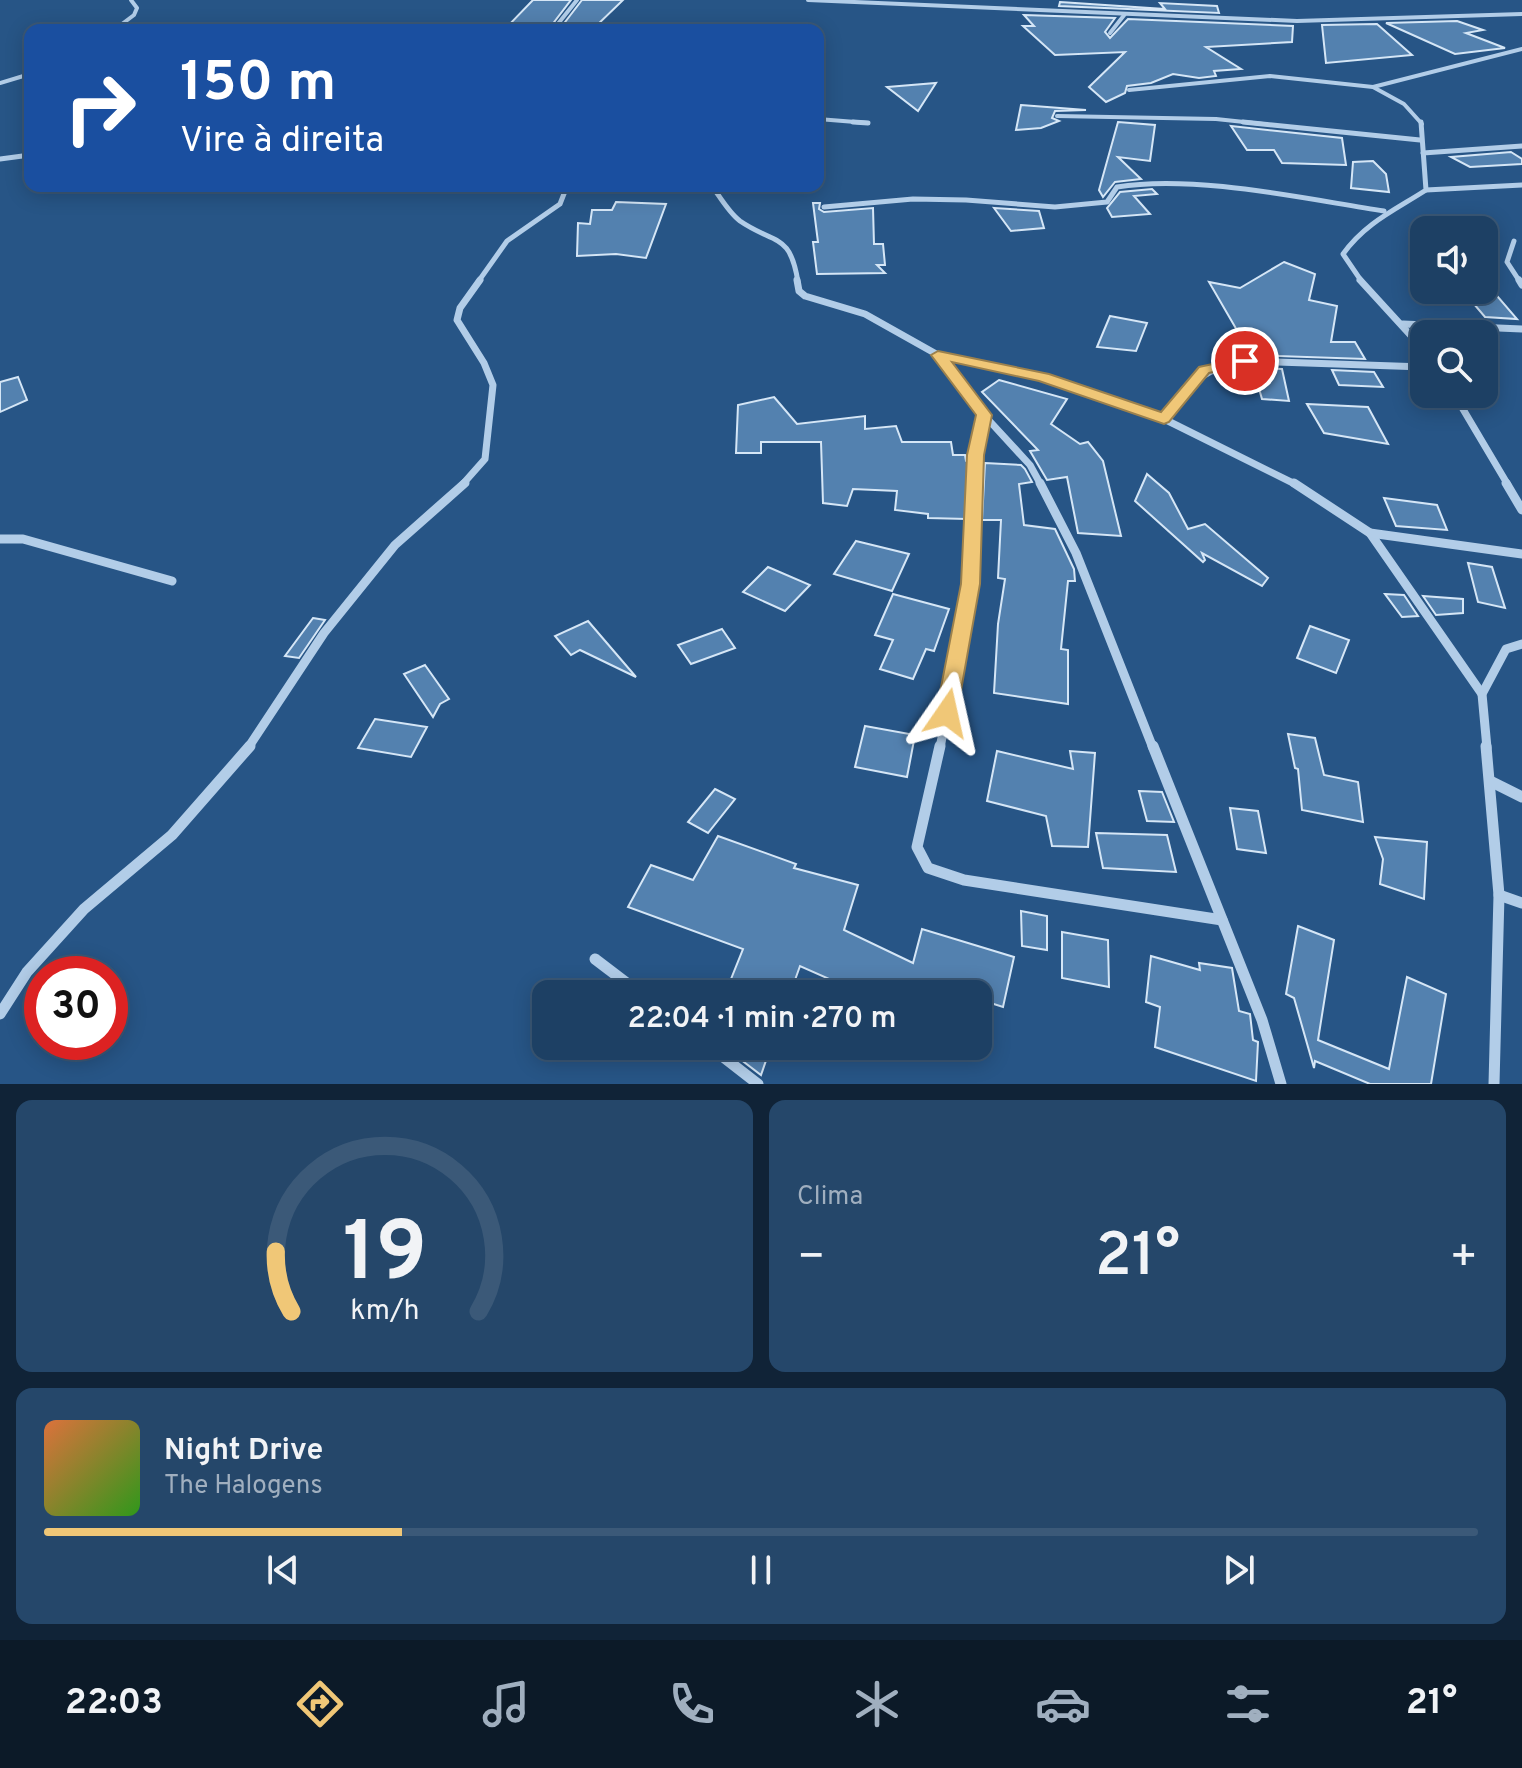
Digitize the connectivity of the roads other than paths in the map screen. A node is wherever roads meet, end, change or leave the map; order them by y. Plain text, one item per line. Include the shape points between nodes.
1 (131, 0) edge
2 (577, 0) edge
3 (808, 0) edge
4 (1125, 14) junction
5 (1522, 14) edge
6 (122, 24) edge
7 (558, 24) edge
8 (1110, 33) dead end
9 (1522, 49) edge
10 (24, 76) edge
11 (0, 83) edge
12 (1373, 87) junction
13 (1129, 90) dead end
14 (1057, 116) dead end
15 (824, 119) edge
16 (868, 123) dead end
17 (1420, 140) junction
18 (1522, 146) edge
19 (1423, 153) junction
20 (24, 154) edge
21 (0, 159) edge
22 (1522, 185) edge
23 (1426, 190) junction
24 (565, 192) edge
25 (717, 192) edge
26 (824, 207) dead end
27 (1384, 211) junction
28 (1514, 241) dead end
29 (1522, 285) edge
30 (1403, 324) junction
31 (1522, 329) edge
32 (1410, 333) edge
33 (938, 355) junction
34 (1410, 367) edge
35 (1462, 408) edge
36 (984, 415) junction
37 (1164, 419) junction
38 (1522, 510) edge
39 (1370, 533) junction
40 (0, 539) edge
41 (1522, 554) edge
42 (172, 581) dead end
43 (1522, 644) edge
44 (1482, 694) junction
45 (1490, 781) junction
46 (1522, 797) edge
47 (1499, 895) junction
48 (1522, 903) edge
49 (1222, 920) junction
50 (595, 959) dead end
51 (623, 980) edge
52 (0, 1014) edge
53 (727, 1060) edge
54 (758, 1084) edge
55 (1281, 1084) edge
56 (1494, 1084) edge

1 - 6 street via 137,8
2 - 7 street
3 - 4 street
4 - 5 street via 1297,21
4 - 8 street
9 - 12 street
10 - 11 street
12 - 13 street via 1270,76
12 - 17 street via 1404,104 1422,123
14 - 17 street via 1216,119
15 - 16 street
17 - 19 street
18 - 19 street
19 - 23 street
20 - 21 street
22 - 23 street
23 - 27 street
24 - 52 street via 560,204 507,241 460,308 457,320 493,385 485,459 473,476 395,545 324,633 260,733 209,794 172,835 84,909 27,972
25 - 33 street via 738,220 778,240 794,257 799,291 805,296 865,314
26 - 27 street via 879,200 1095,205 1107,202 1117,187 1146,182
27 - 30 street via 1343,254 1352,271
28 - 29 street via 1507,262
30 - 31 street
30 - 32 street
33 - 36 street
33 - 37 street via 1043,378
34 - 37 street via 1222,364 1204,370
35 - 38 street
36 - 49 street via 1030,465 1076,553
36 - 49 street via 975,455 971,584 917,847 928,868 964,880
37 - 39 street via 1286,478
39 - 41 street
39 - 44 street
40 - 42 street via 23,539
43 - 44 street via 1506,649
44 - 45 street
45 - 46 street
45 - 47 street
47 - 48 street
47 - 56 street
49 - 55 street
50 - 51 street
53 - 54 street

